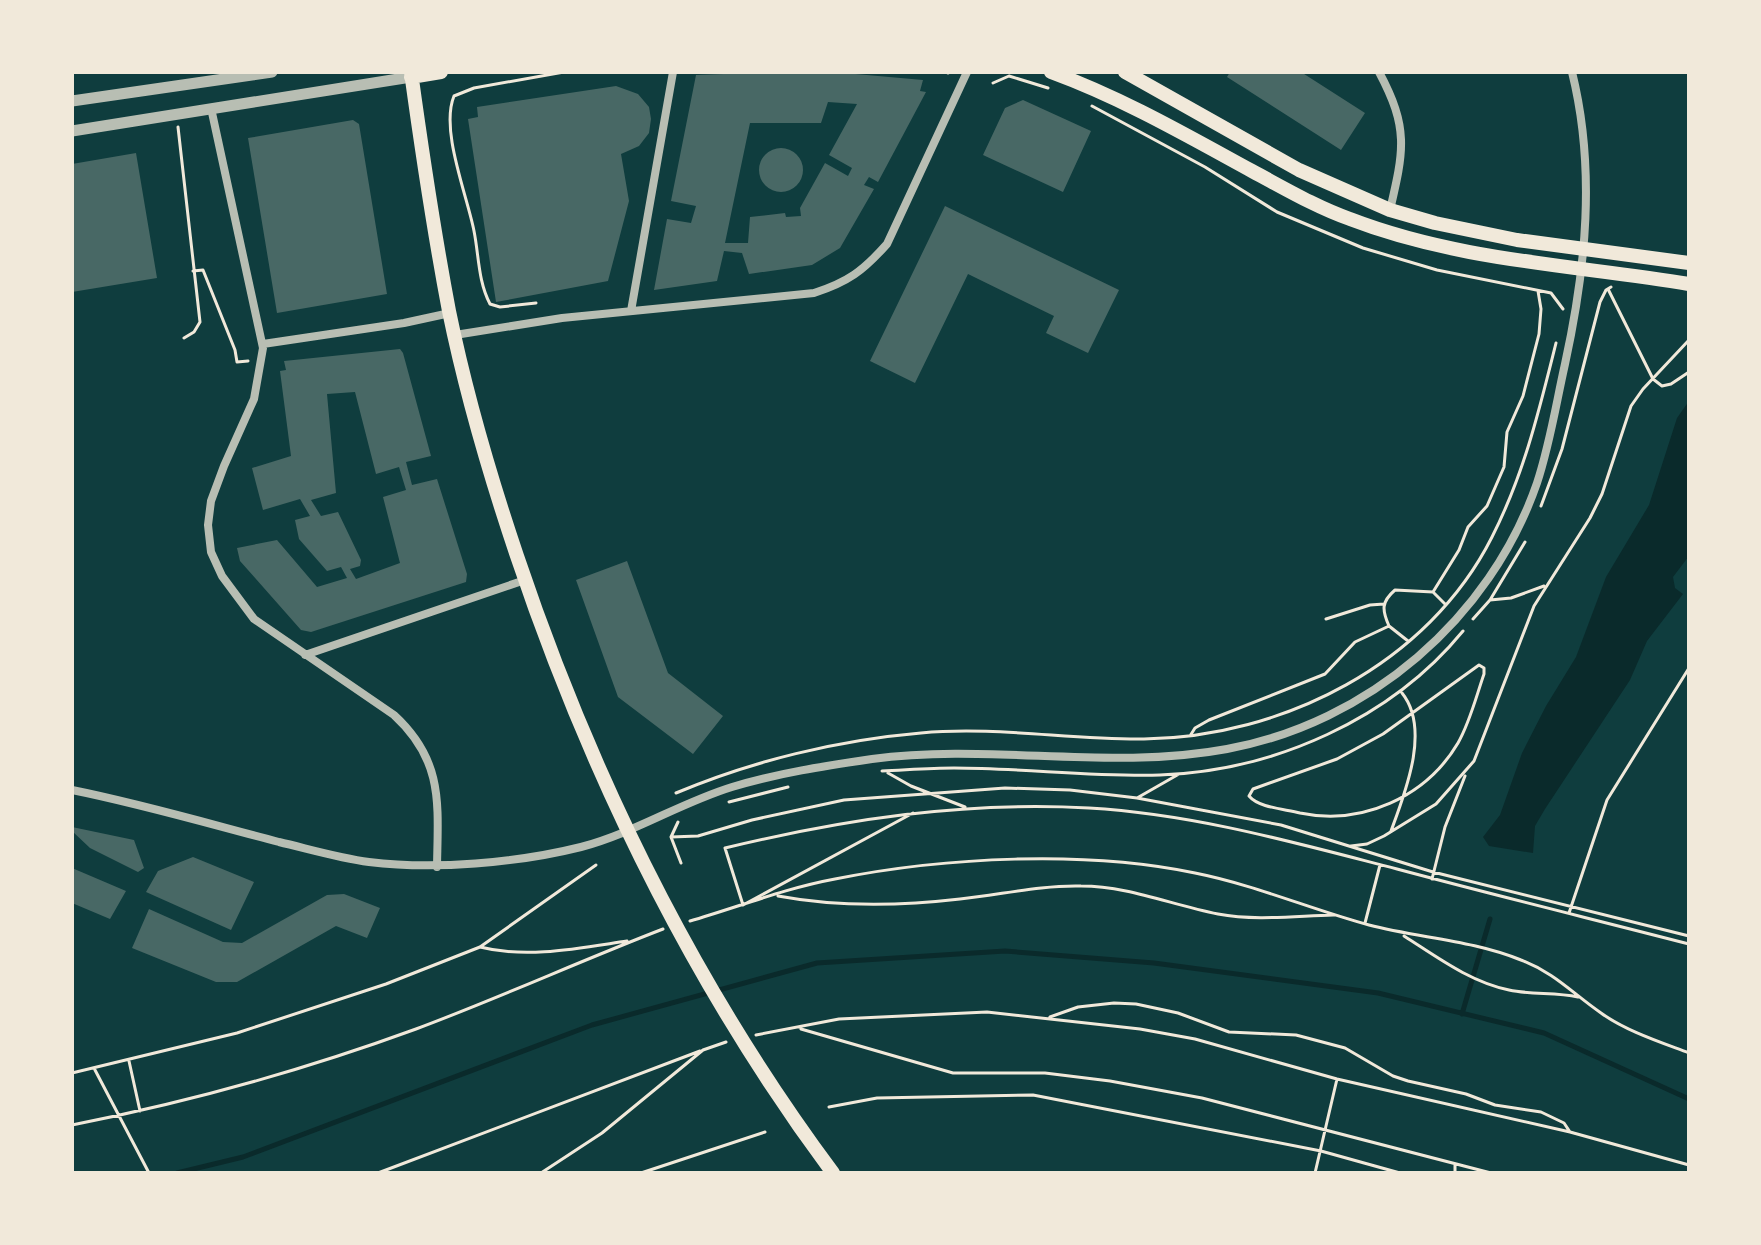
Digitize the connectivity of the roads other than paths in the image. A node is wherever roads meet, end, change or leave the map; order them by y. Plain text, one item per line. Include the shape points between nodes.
1 (272, 72) edge
2 (441, 72) edge
3 (673, 72) edge
4 (967, 72) edge
5 (1051, 72) edge
6 (1125, 72) edge
7 (1379, 72) edge
8 (1572, 72) edge
9 (411, 75) edge
10 (72, 101) edge
11 (211, 108) junction
12 (72, 131) edge
13 (1390, 210) junction
14 (1583, 249) junction
15 (1689, 263) edge
16 (1581, 269) junction
17 (1689, 284) edge
18 (631, 311) junction
19 (450, 313) junction
20 (455, 335) junction
21 (263, 344) junction
22 (525, 580) junction
23 (305, 655) junction
24 (72, 790) edge
25 (627, 832) junction
26 (437, 867) junction
27 (833, 1173) edge

1 - 10 street
2 - 9 main road
3 - 18 street
4 - 18 street via 887,244 852,278 814,293
5 - 16 main road via 1133,107 1290,191 1380,231 1513,261
6 - 13 main road via 1299,170
7 - 13 street via 1396,107 1403,142
8 - 14 street via 1588,188
9 - 11 street
9 - 19 main road
11 - 12 street
11 - 21 street
13 - 14 main road via 1517,240
14 - 15 main road
14 - 16 street
16 - 17 main road
16 - 25 street via 1549,440 1518,528 1482,588 1432,646 1364,696 1276,736 1188,755 946,753 829,765 730,787
18 - 20 street
19 - 20 main road
19 - 21 street
20 - 22 main road via 484,453
21 - 23 street via 254,399 211,501 211,552 254,619
22 - 23 street
22 - 25 main road
23 - 26 street via 394,715 421,745 437,790
24 - 26 street via 366,862
25 - 26 street via 580,847
25 - 27 main road via 702,973

